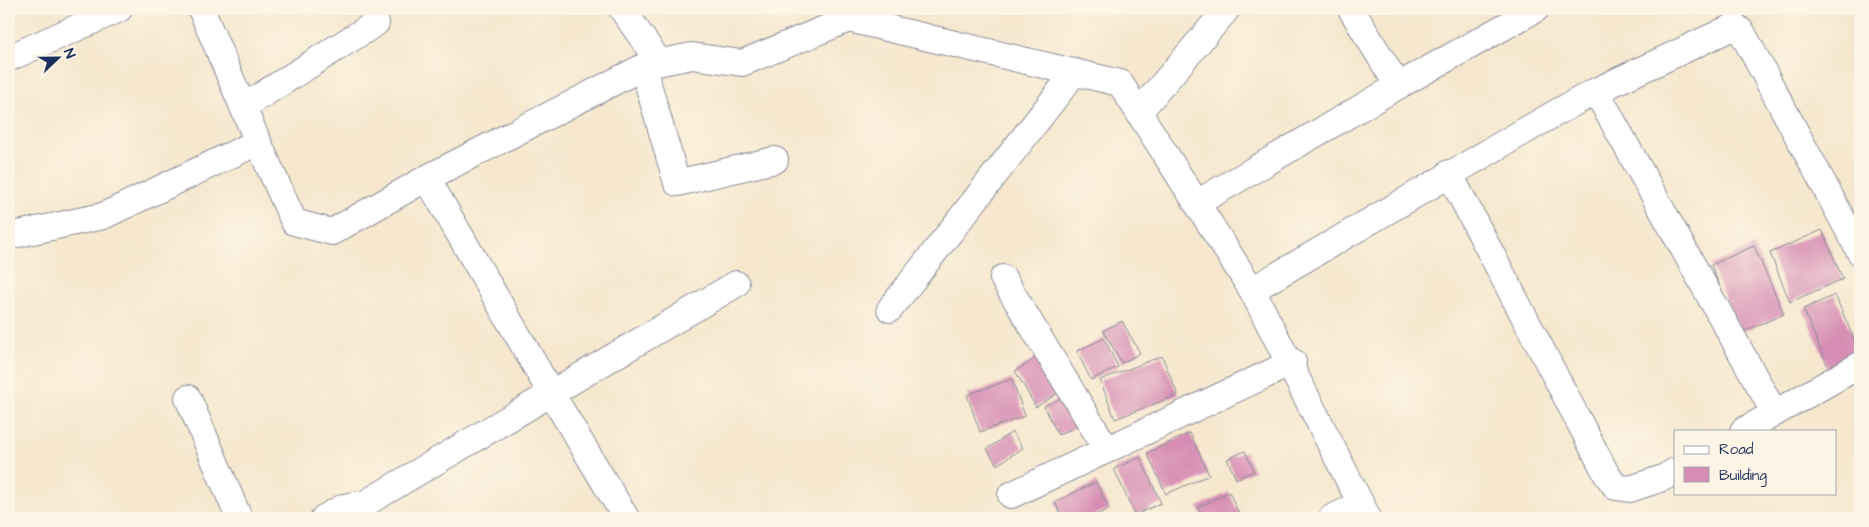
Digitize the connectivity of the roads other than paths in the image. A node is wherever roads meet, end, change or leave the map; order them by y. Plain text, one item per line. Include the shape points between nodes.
1 (119, 9) edge
2 (202, 9) edge
3 (622, 9) edge
4 (873, 9) edge
5 (1227, 9) edge
6 (1351, 9) edge
7 (1536, 9) edge
8 (848, 20) junction
9 (376, 24) dead end
10 (9, 58) edge
11 (651, 65) junction
12 (1075, 72) junction
13 (1398, 86) junction
14 (1596, 91) junction
15 (243, 106) junction
16 (1139, 112) junction
17 (258, 142) junction
18 (775, 160) dead end
19 (1449, 173) junction
20 (427, 178) junction
21 (1197, 203) junction
22 (9, 236) edge
23 (1860, 252) edge
24 (1003, 278) dead end
25 (736, 284) dead end
26 (1252, 290) junction
27 (890, 310) dead end
28 (1291, 363) junction
29 (1860, 365) edge
30 (550, 393) junction
31 (188, 398) dead end
32 (1774, 412) junction
33 (1745, 430) edge
34 (1107, 450) junction
35 (1674, 472) edge
36 (1011, 495) dead end
37 (373, 511) edge
38 (1364, 511) edge
39 (239, 518) edge
40 (324, 518) edge
41 (626, 518) edge
42 (1332, 518) edge

1 - 10 street
2 - 15 street
3 - 11 street
4 - 8 street
5 - 16 street
6 - 13 street
7 - 13 street
8 - 11 street via 742,63 692,56
8 - 12 street
9 - 15 street
11 - 18 street via 677,183
11 - 20 street
12 - 16 street via 1120,82
12 - 27 street
13 - 21 street
14 - 19 street
14 - 23 street via 1735,26 1742,32
14 - 32 street
15 - 17 street
16 - 21 street
17 - 20 street via 294,222 332,232
17 - 22 street via 103,216
19 - 26 street
19 - 35 street via 1606,475 1616,487 1630,489
20 - 30 street
21 - 26 street
24 - 34 street
25 - 30 street
26 - 28 street
28 - 34 street
28 - 38 street
29 - 32 street
30 - 37 street
30 - 41 street
31 - 39 street
32 - 33 street
34 - 36 street
37 - 40 street via 344,507
38 - 42 street

